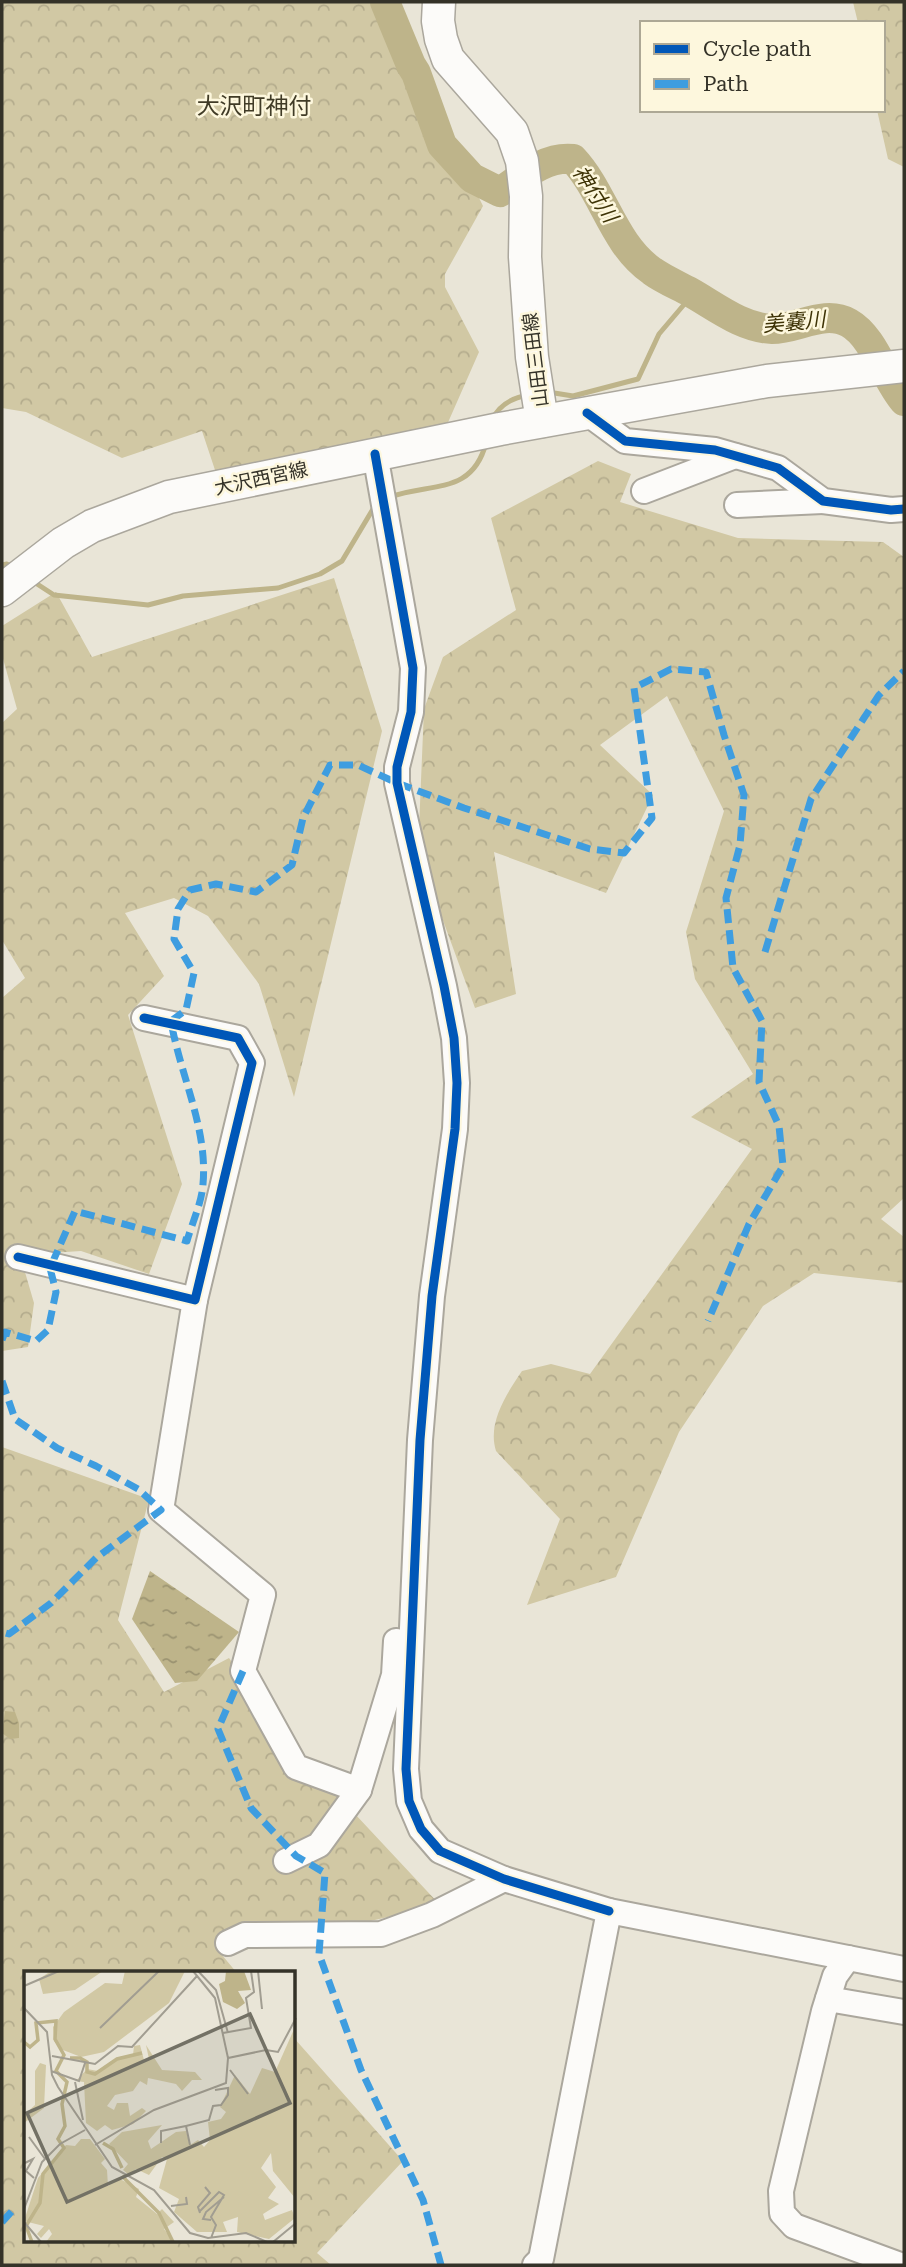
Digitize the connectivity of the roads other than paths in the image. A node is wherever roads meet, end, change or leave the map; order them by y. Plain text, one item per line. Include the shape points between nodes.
1 (439, 2) edge
2 (899, 366) edge
3 (539, 402) junction
4 (587, 413) junction
5 (375, 454) junction
6 (736, 456) junction
7 (644, 491) dead end
8 (823, 501) junction
9 (737, 505) dead end
10 (904, 509) edge
11 (16, 578) edge
12 (144, 1018) dead end
13 (18, 1257) dead end
14 (195, 1300) junction
15 (416, 1557) junction
16 (359, 1790) junction
17 (286, 1861) dead end
18 (504, 1880) junction
19 (609, 1910) junction
20 (228, 1943) dead end
21 (848, 1958) junction
22 (904, 1969) edge
23 (828, 1999) junction
24 (904, 2012) edge
25 (535, 2265) edge
26 (900, 2265) edge

1 - 3 main road, 山田三田線 via 438,21 448,59 512,132 524,178 531,357
2 - 4 main road, 山田三田線 via 767,380
3 - 4 main road, 山田三田線
3 - 5 main road, 大沢西宮線 via 488,431
4 - 6 street via 625,441
5 - 11 main road, 大沢西宮線 via 169,497 93,526 63,542
5 - 15 street via 413,668 411,712 397,783 444,986 457,1083 432,1296
6 - 7 street
6 - 8 street via 778,468
8 - 9 street
8 - 10 street
12 - 14 street via 238,1038 252,1063
13 - 14 street
14 - 16 street via 161,1510 263,1595 243,1671 296,1767
15 - 16 street via 399,1600 394,1675
15 - 18 street via 406,1769 409,1801 421,1829 440,1851
16 - 17 street via 319,1845
18 - 19 street
18 - 20 street via 381,1934 245,1935
19 - 21 street
19 - 25 street via 541,2259
21 - 22 street
21 - 23 street via 835,1976
23 - 24 street
23 - 26 street via 782,2191 782,2213 794,2226

